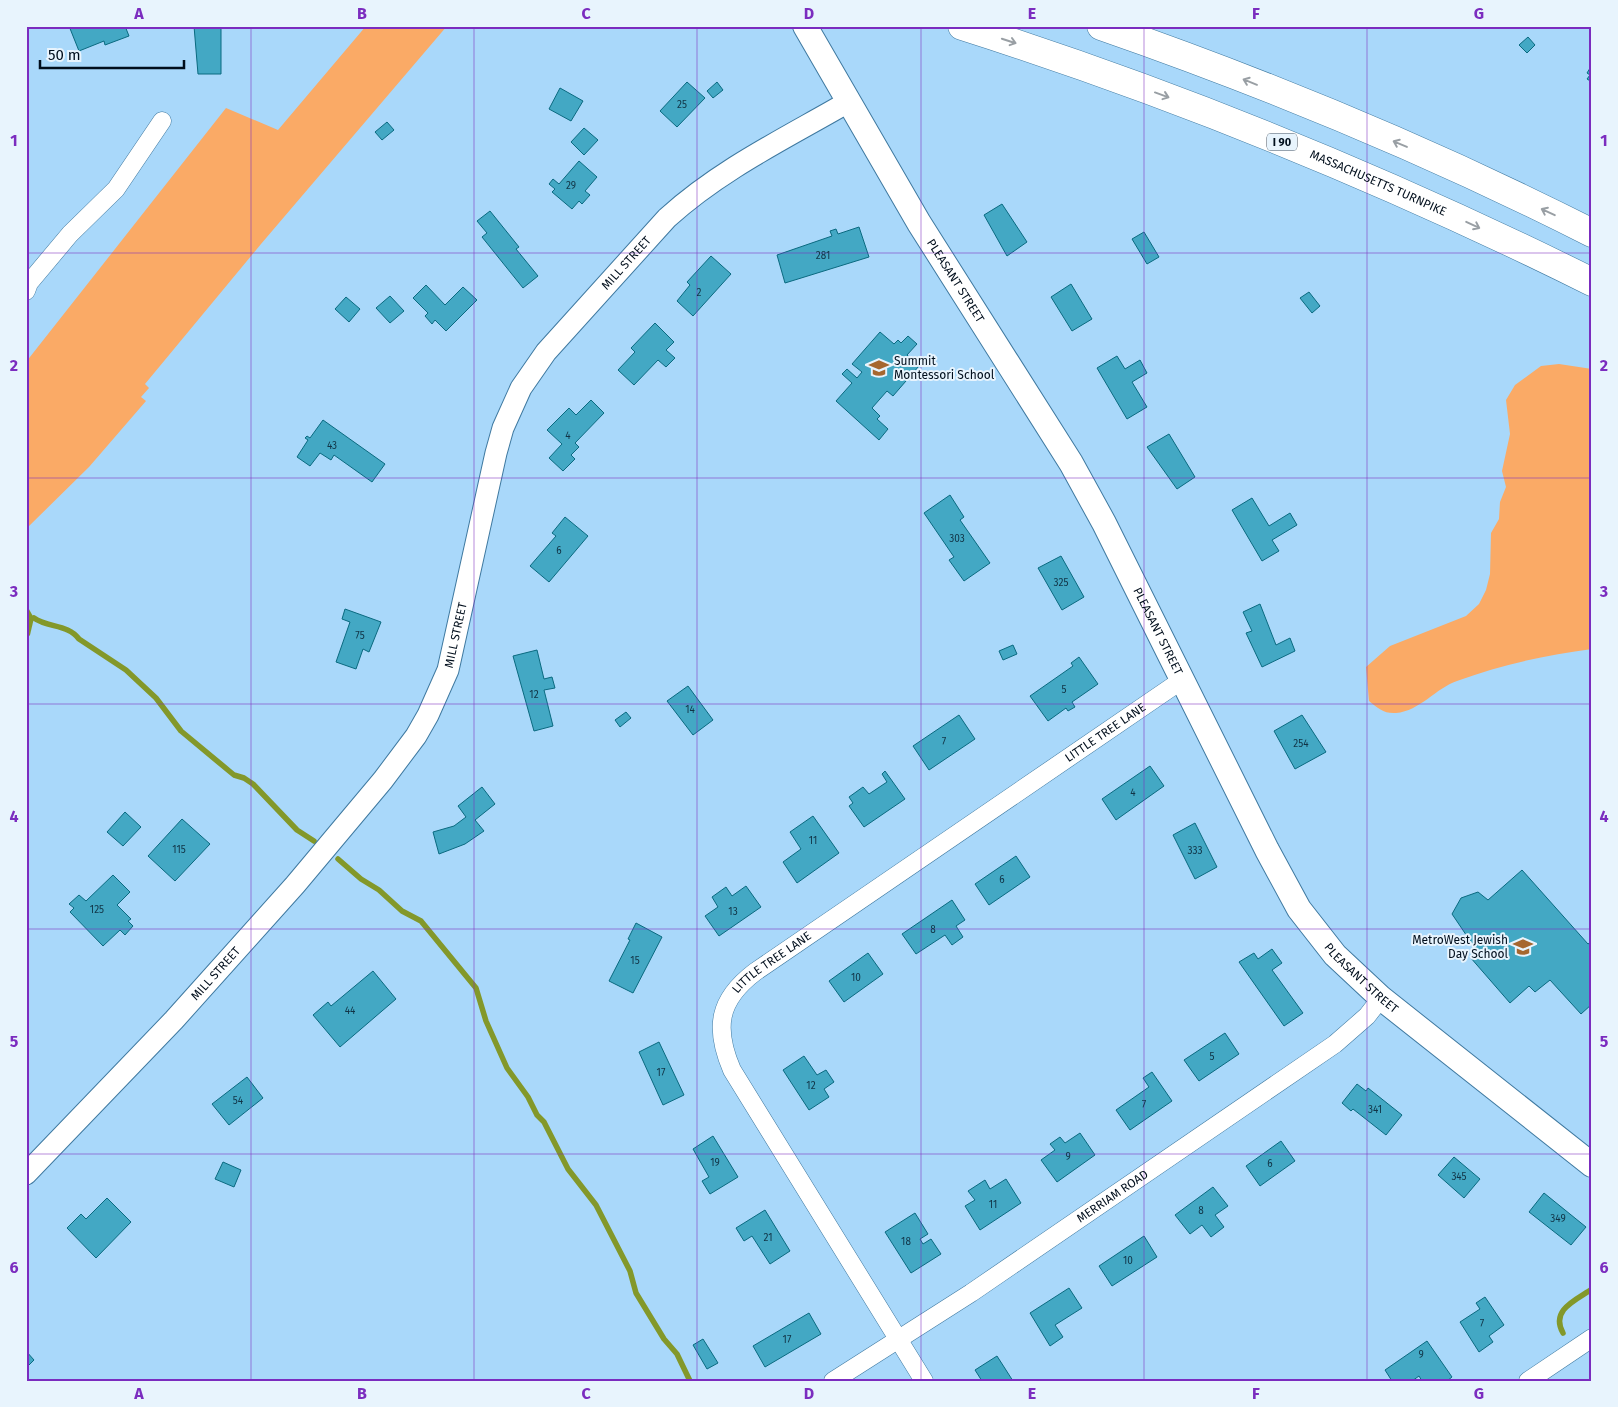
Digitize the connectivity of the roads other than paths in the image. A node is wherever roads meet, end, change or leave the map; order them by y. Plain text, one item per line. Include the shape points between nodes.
1 (805, 26) edge
2 (962, 26) edge
3 (1101, 26) edge
4 (848, 102) junction
5 (162, 121) dead end
6 (1592, 234) edge
7 (1592, 282) edge
8 (26, 291) edge
9 (1182, 680) junction
10 (1381, 998) junction
11 (1592, 1165) edge
12 (26, 1174) edge
13 (1592, 1338) edge
14 (898, 1340) junction
15 (833, 1381) edge
16 (924, 1381) edge
17 (1528, 1381) edge

1 - 4 main road, PLEASANT STREET
2 -> 7 highway, MASSACHUSETTS TURNPIKE / I 90 via 1083,66 1272,138 1410,196
6 -> 3 highway via 1373,133 1241,78
4 - 9 main road, PLEASANT STREET via 940,257 1071,463
4 - 12 street, MILL STREET via 732,168 688,198 546,352 522,388 503,428 448,670 420,729 295,885 174,1020
5 - 8 street via 116,188 70,234 29,283
9 - 10 main road, PLEASANT STREET via 1299,909 1335,955
9 - 14 street, LITTLE TREE LANE via 756,972 731,994 724,1007 721,1039 732,1070
10 - 11 main road, PLEASANT STREET
10 - 14 street, MERRIAM ROAD via 1367,1016 1335,1044
13 - 17 street
14 - 15 street, MERRIAM ROAD
14 - 16 street, LITTLE TREE LANE

